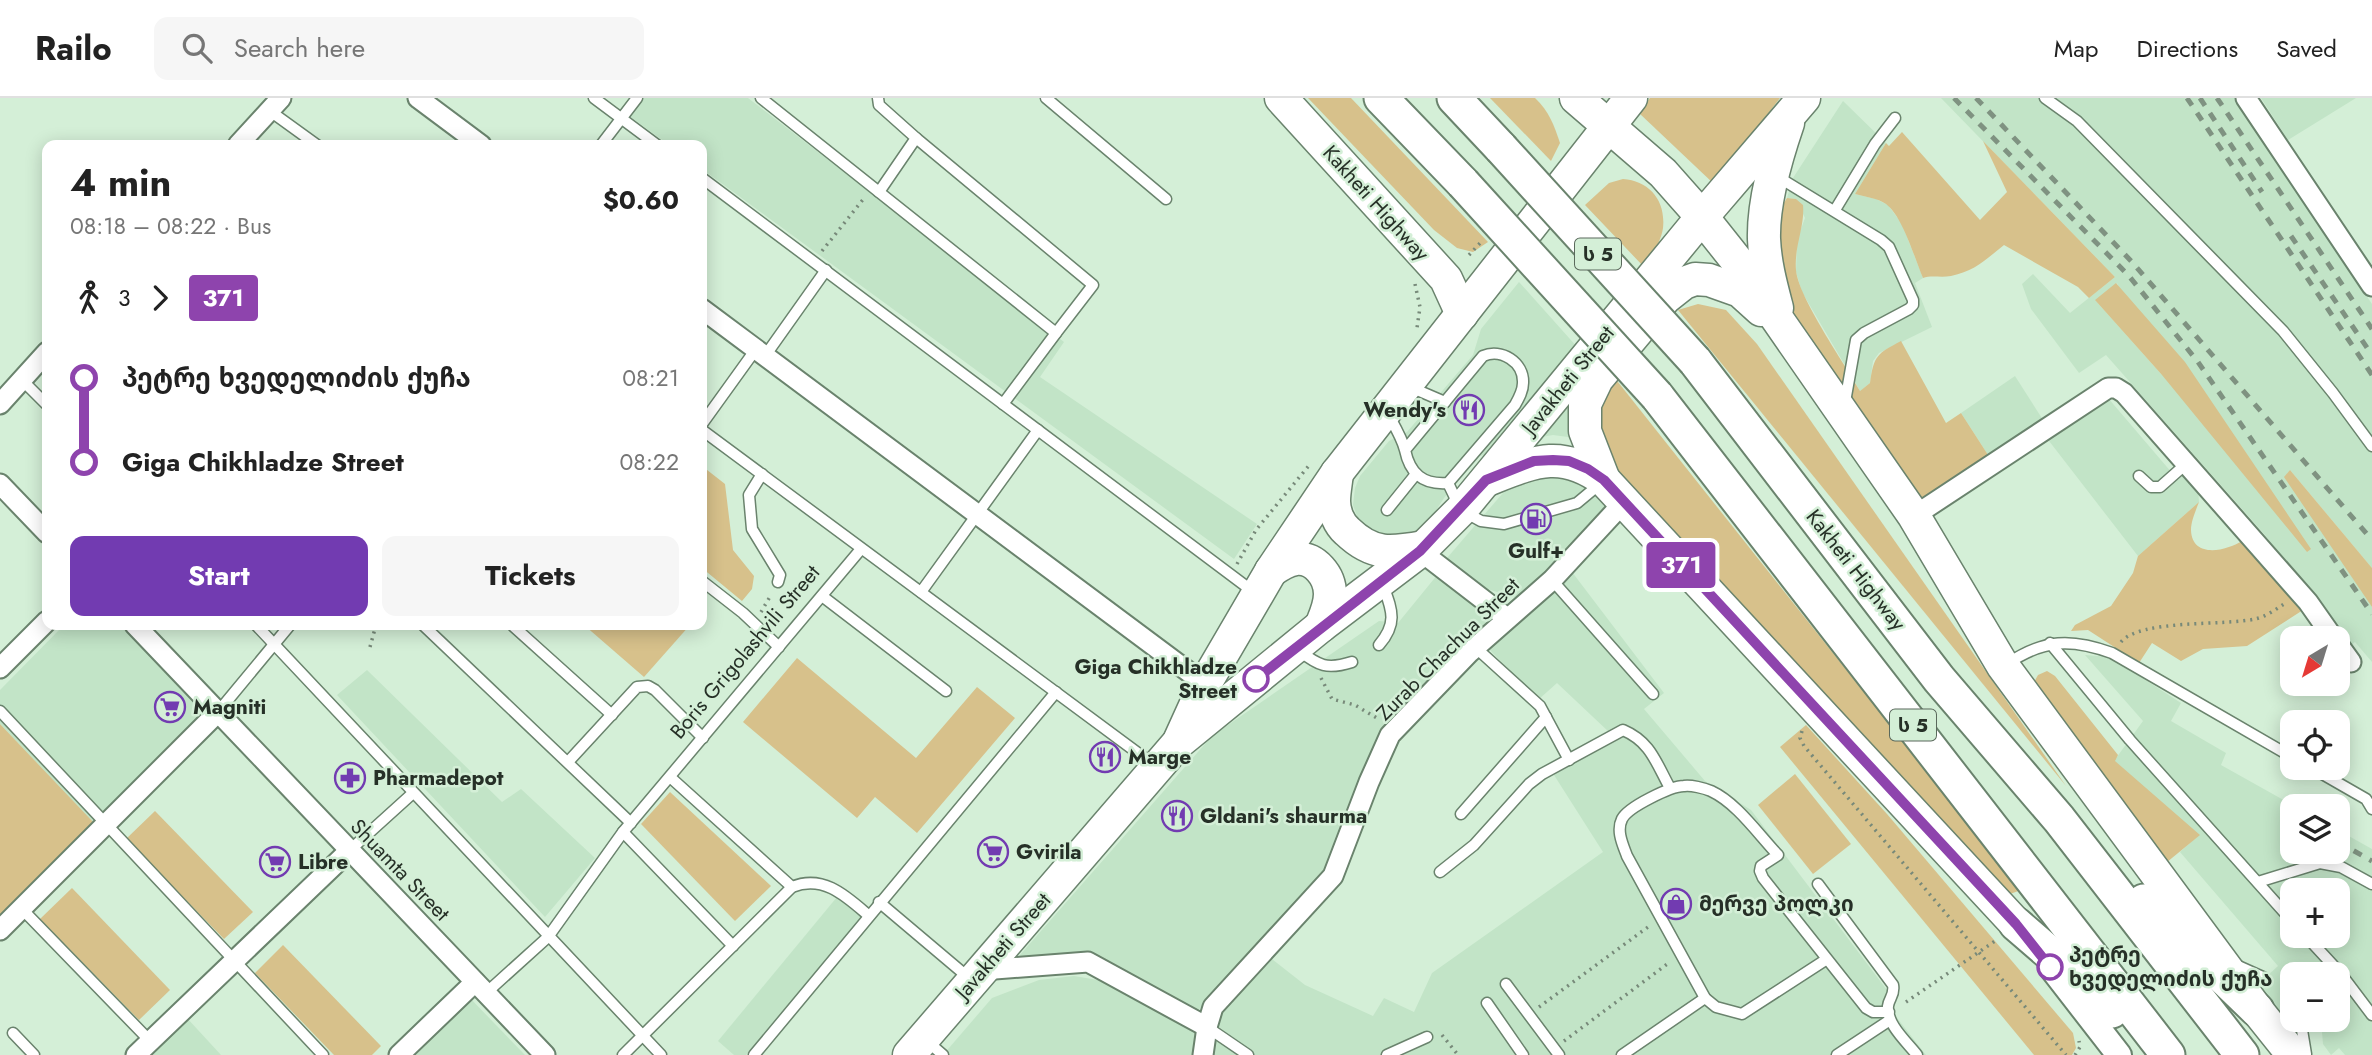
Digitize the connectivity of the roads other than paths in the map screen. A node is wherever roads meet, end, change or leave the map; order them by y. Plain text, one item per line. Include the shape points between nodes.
1 (418, 98) edge
2 (594, 98) edge
3 (637, 98) edge
4 (761, 98) edge
5 (878, 98) edge
6 (1046, 98) edge
7 (1281, 98) edge
8 (1381, 98) edge
9 (1454, 98) edge
10 (1576, 98) edge
11 (1631, 98) edge
12 (2045, 98) edge
13 (2246, 98) edge
14 (275, 104) edge
15 (1798, 106) edge
16 (1895, 117) dead end
17 (621, 119) junction
18 (1609, 127) junction
19 (916, 138) junction
20 (243, 140) edge
21 (312, 140) edge
22 (474, 140) edge
23 (605, 140) edge
24 (650, 140) edge
25 (1774, 175) junction
26 (707, 182) edge
27 (876, 189) junction
28 (1166, 199) dead end
29 (1835, 211) junction
30 (1702, 217) junction
31 (826, 270) junction
32 (2372, 286) edge
33 (707, 313) edge
34 (1462, 314) junction
35 (1783, 330) junction
36 (1056, 333) junction
37 (760, 353) junction
38 (42, 358) edge
39 (22, 380) junction
40 (1406, 386) junction
41 (42, 400) edge
42 (1445, 402) junction
43 (0, 404) edge
44 (1003, 404) junction
45 (1387, 410) junction
46 (1843, 414) junction
47 (707, 418) edge
48 (1038, 430) junction
49 (707, 434) edge
50 (2372, 446) edge
51 (1405, 450) junction
52 (1327, 464) junction
53 (2186, 464) junction
54 (762, 474) junction
55 (1416, 474) junction
56 (2139, 476) dead end
57 (1486, 480) junction
58 (0, 484) edge
59 (1614, 491) junction
60 (1455, 496) junction
61 (2218, 500) junction
62 (1387, 510) dead end
63 (978, 515) junction
64 (1914, 516) junction
65 (2217, 525) dead end
66 (42, 528) edge
67 (862, 549) junction
68 (1422, 549) junction
69 (1552, 580) junction
70 (778, 582) road end
71 (1381, 582) junction
72 (1264, 583) junction
73 (707, 585) edge
74 (921, 592) junction
75 (821, 596) junction
76 (1507, 618) junction
77 (42, 626) edge
78 (1321, 626) junction
79 (2324, 626) edge
80 (140, 630) edge
81 (260, 630) edge
82 (285, 630) edge
83 (428, 630) edge
84 (518, 630) edge
85 (2050, 643) junction
86 (272, 644) junction
87 (1379, 645) dead end
88 (779, 646) junction
89 (1475, 647) junction
90 (1295, 648) junction
91 (1352, 662) dead end
92 (2004, 666) junction
93 (0, 668) edge
94 (1205, 684) junction
95 (946, 691) dead end
96 (1056, 692) junction
97 (1653, 694) dead end
98 (0, 711) edge
99 (218, 712) junction
100 (612, 715) junction
101 (1546, 717) junction
102 (703, 738) junction
103 (1178, 742) junction
104 (2280, 750) edge
105 (1569, 760) junction
106 (568, 762) junction
107 (1157, 768) junction
108 (670, 777) junction
109 (2332, 780) edge
110 (1670, 788) junction
111 (413, 793) junction
112 (2372, 809) edge
113 (1461, 814) dead end
114 (2059, 819) junction
115 (631, 823) junction
116 (106, 824) junction
117 (623, 832) junction
118 (350, 850) junction
119 (1440, 872) dead end
120 (2258, 883) junction
121 (1818, 884) dead end
122 (2372, 884) edge
123 (792, 887) junction
124 (879, 902) junction
125 (22, 908) junction
126 (2280, 908) edge
127 (868, 915) junction
128 (0, 930) edge
129 (2008, 931) junction
130 (548, 937) junction
131 (733, 946) junction
132 (2317, 948) edge
133 (2218, 957) junction
134 (1827, 959) junction
135 (235, 961) junction
136 (977, 976) junction
137 (2265, 978) dead end
138 (1506, 984) dead end
139 (480, 987) junction
140 (1705, 998) junction
141 (1487, 1003) dead end
142 (2257, 1010) junction
143 (2372, 1014) edge
144 (1889, 1016) junction
145 (1207, 1027) junction
146 (2103, 1032) junction
147 (2302, 1032) edge
148 (13, 1033) dead end
149 (643, 1035) junction
150 (1427, 1037) road end
151 (2086, 1046) edge
152 (144, 1048) edge
153 (925, 1049) edge
154 (1557, 1052) edge
155 (1627, 1054) edge
156 (34, 1055) edge
157 (323, 1055) edge
158 (399, 1055) edge
159 (545, 1055) edge
160 (622, 1055) edge
161 (661, 1055) edge
162 (754, 1055) edge
163 (1203, 1055) edge
164 (1248, 1055) edge
165 (1387, 1055) edge
166 (1523, 1055) edge
167 (1837, 1055) edge
168 (1917, 1055) edge
169 (2119, 1055) edge
170 (2150, 1055) edge
171 (2168, 1055) edge
172 (2242, 1055) edge
173 (2293, 1055) edge
174 (2306, 1055) edge

1 - 22 street
2 - 17 lane
3 - 17 lane
4 - 27 lane
5 - 19 lane via 879,105
6 - 28 lane
7 - 34 main road, Kakheti Highway via 1446,279
8 - 171 highway, ს 5, bridge via 1657,396
9 - 114 highway, Kakheti Highway / ს 5, bridge via 1695,361 1939,678
10 - 18 main road
11 - 18 main road, Javakheti Street
12 - 50 lane via 2077,121 2283,331
13 - 32 street
14 - 20 street
14 - 21 lane
15 - 25 main road
15 - 30 main road, Javakheti Street
16 - 29 lane
17 - 23 lane
17 - 24 lane
18 - 30 main road via 1663,173
18 - 34 main road, Javakheti Street
19 - 27 lane
19 - 36 lane via 1093,285
25 - 29 lane
25 - 35 main road via 1764,237 1768,275
26 - 31 lane
27 - 36 lane
29 - 46 lane via 1889,247 1913,300 1909,309 1856,340
30 - 35 main road
30 - 57 main road, Javakheti Street
31 - 37 lane
31 - 44 lane
33 - 37 street
34 - 40 main road, Javakheti Street
35 - 46 main road
35 - 59 main road via 1740,291 1723,284 1695,279 1673,290 1597,379 1585,404 1585,431
36 - 44 lane
37 - 47 lane
37 - 63 street
38 - 39 street
39 - 41 lane
39 - 43 street
40 - 42 lane
40 - 45 main road, Javakheti Street
42 - 51 lane
42 - 60 lane via 1491,352 1516,362 1524,380 1515,405
44 - 48 lane
45 - 51 lane
45 - 52 main road, Javakheti Street
46 - 64 main road
48 - 63 lane
48 - 72 lane via 1231,575
49 - 54 lane
51 - 55 lane via 1408,466
52 - 68 main road via 1337,517 1353,537 1378,551
52 - 72 main road, Javakheti Street
53 - 56 lane via 2160,487 2151,487
53 - 61 street
53 - 64 street via 2124,393 2108,388
54 - 67 lane
54 - 70 lane via 749,495 752,529 780,575
55 - 60 lane
55 - 62 lane
57 - 59 main road via 1534,461 1569,461 1588,469
57 - 60 main road, Javakheti Street
58 - 66 street
59 - 60 lane via 1504,524 1482,521
59 - 69 street, Zurab Chachua Street
59 - 129 main road
60 - 68 main road, Javakheti Street
61 - 65 street
61 - 79 street
63 - 74 lane
63 - 94 street
64 - 92 main road
67 - 74 lane
67 - 75 lane, Boris Grigolashvili Street
68 - 71 main road, Javakheti Street
68 - 76 street
69 - 76 street, Zurab Chachua Street
69 - 97 lane
71 - 78 main road, Javakheti Street
71 - 87 lane via 1393,612 1388,635
72 - 78 main road via 1281,564 1299,559 1313,563 1327,577 1330,593
72 - 94 main road, Javakheti Street
73 - 88 lane
74 - 96 lane
75 - 88 lane, Boris Grigolashvili Street
75 - 95 lane
76 - 89 street, Zurab Chachua Street
77 - 93 street
78 - 90 main road, Javakheti Street
80 - 99 street, Shuamta Street
81 - 86 lane
82 - 86 lane
83 - 106 lane
84 - 100 lane
85 - 92 lane via 2024,652
85 - 104 lane via 2087,644 2112,653
85 - 120 lane
86 - 99 lane
86 - 111 lane
88 - 102 lane, Boris Grigolashvili Street
89 - 101 lane via 1523,689
89 - 145 street, Zurab Chachua Street via 1390,735 1333,876 1213,1007
90 - 91 lane via 1332,668
90 - 103 main road, Javakheti Street
92 - 133 main road
94 - 103 main road, Javakheti Street
96 - 107 lane
96 - 124 lane
98 - 116 lane
99 - 116 street
99 - 118 street, Shuamta Street
100 - 102 lane via 637,687 648,686
100 - 106 lane
101 - 105 lane
101 - 113 lane
102 - 108 lane, Boris Grigolashvili Street
103 - 107 main road, Javakheti Street
105 - 110 lane via 1623,730 1646,744
105 - 119 lane via 1529,784 1474,845
106 - 115 lane
107 - 136 main road, Javakheti Street
108 - 115 lane, Boris Grigolashvili Street
108 - 123 lane
109 - 112 lane via 2366,800
110 - 134 lane via 1685,785 1710,790 1734,808 1778,855 1760,871
110 - 140 lane via 1630,811 1622,819 1619,833 1627,856
111 - 118 lane
111 - 130 lane
114 - 142 highway
114 - 172 highway, Kakheti Highway / ს 5
115 - 117 lane, Boris Grigolashvili Street
116 - 125 street
116 - 135 lane
117 - 130 lane, Boris Grigolashvili Street
117 - 131 lane
118 - 135 street
118 - 139 street, Shuamta Street
120 - 122 lane via 2320,863 2341,867
120 - 126 lane
121 - 144 lane via 1888,975 1893,985
123 - 127 lane via 803,883 835,888
123 - 131 lane
124 - 127 lane
124 - 136 lane
125 - 128 street
125 - 152 lane
127 - 162 lane
129 - 146 street
129 - 170 highway via 2097,994
130 - 139 lane, Boris Grigolashvili Street
130 - 149 lane
131 - 149 lane
132 - 143 lane
133 - 137 lane
133 - 142 main road
134 - 140 lane via 1741,1014 1716,1007
134 - 144 lane via 1866,1009
135 - 152 street
135 - 157 lane
136 - 145 street via 1088,962
136 - 153 main road, Javakheti Street
138 - 154 lane
139 - 158 street, Boris Grigolashvili Street
139 - 159 street, Shuamta Street
140 - 155 lane
141 - 166 lane
142 - 173 main road
144 - 167 lane
144 - 168 lane
145 - 163 street, Zurab Chachua Street
145 - 164 lane
146 - 151 street via 2099,1047
146 - 169 street
147 - 174 lane
148 - 156 lane
149 - 160 lane
149 - 161 lane
150 - 165 lane

